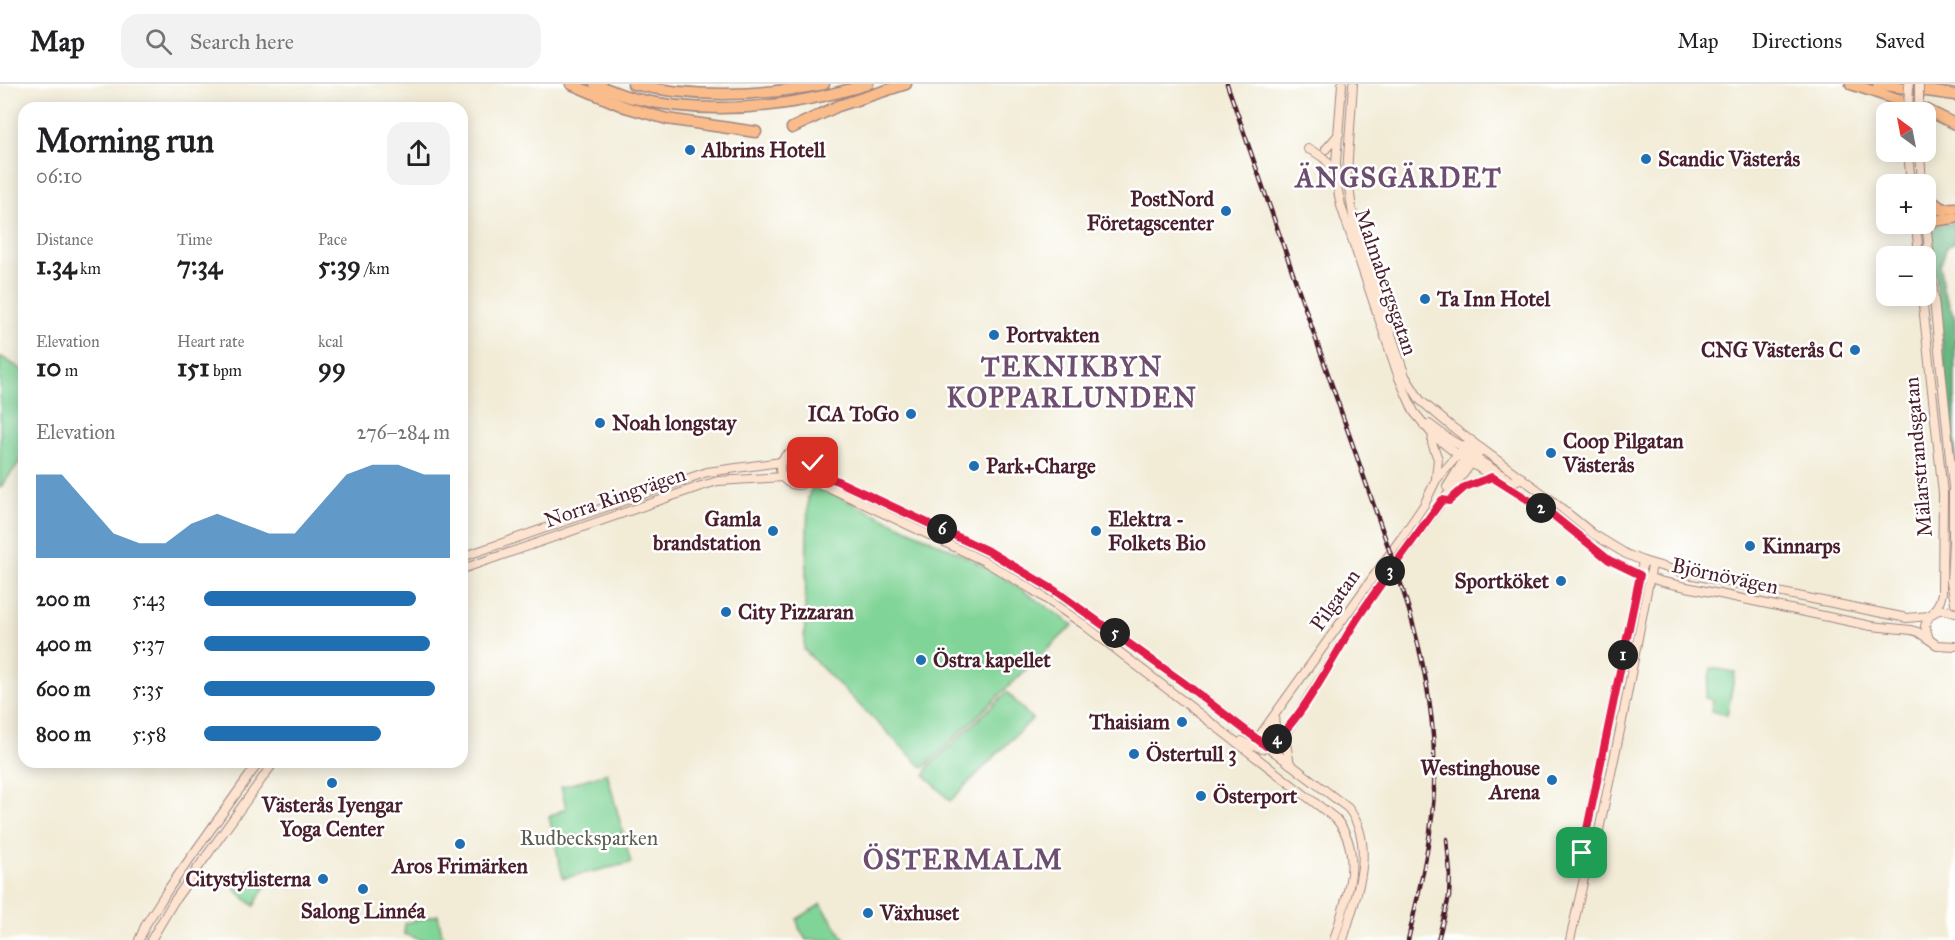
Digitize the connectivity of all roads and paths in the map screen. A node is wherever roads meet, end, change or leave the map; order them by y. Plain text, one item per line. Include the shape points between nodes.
1 (571, 84) edge
2 (595, 84) edge
3 (633, 84) edge
4 (824, 84) edge
5 (868, 84) edge
6 (906, 84) edge
7 (1342, 84) edge
8 (1353, 84) edge
9 (1851, 84) edge
10 (1878, 84) edge
11 (1909, 84) edge
12 (1919, 84) edge
13 (1955, 95) edge
14 (1908, 102) edge
15 (1919, 102) edge
16 (1955, 124) edge
17 (792, 128) dead end
18 (756, 132) dead end
19 (1339, 134) junction
20 (1308, 148) dead end
21 (1326, 148) dead end
22 (1338, 148) junction
23 (1350, 150) junction
24 (1335, 176) junction
25 (1936, 202) edge
26 (1950, 209) edge
27 (1955, 218) edge
28 (1936, 222) edge
29 (1929, 234) edge
30 (1923, 306) edge
31 (1424, 425) junction
32 (1433, 435) junction
33 (1482, 448) junction
34 (1467, 453) junction
35 (781, 462) junction
36 (813, 463) junction
37 (783, 477) junction
38 (1492, 477) junction
39 (1522, 478) junction
40 (1436, 480) junction
41 (807, 481) junction
42 (1442, 500) junction
43 (1561, 507) junction
44 (1554, 516) junction
45 (468, 555) edge
46 (1642, 561) junction
47 (1652, 565) junction
48 (468, 567) edge
49 (1640, 575) junction
50 (1649, 578) junction
51 (1663, 582) junction
52 (1646, 598) junction
53 (1955, 603) edge
54 (1955, 613) edge
55 (1931, 615) junction
56 (1929, 639) junction
57 (1953, 645) edge
58 (1274, 717) junction
59 (1247, 731) junction
60 (1281, 736) junction
61 (1260, 746) junction
62 (1290, 764) junction
63 (255, 768) edge
64 (270, 768) edge
65 (1327, 812) junction
66 (1360, 829) junction
67 (1589, 856) junction
68 (139, 940) edge
69 (152, 940) edge
70 (1334, 940) edge
71 (1343, 940) edge
72 (1570, 940) edge

1 - 18 highway via 625,107 667,119
2 - 5 highway via 636,99 722,108 770,105
3 - 4 highway via 685,93 746,94
6 - 17 highway via 838,106
7 - 19 main road, Malmabergsgatan
8 - 23 main road, Malmabergsgatan
9 - 16 highway via 1927,110
10 - 13 highway
11 - 14 main road, bridge
12 - 15 main road, bridge
19 - 21 main road
19 - 22 main road, Malmabergsgatan
20 - 24 main road via 1330,163
22 - 23 main road
22 - 24 main road, Malmabergsgatan
23 - 34 main road, Malmabergsgatan via 1347,173 1354,223 1405,376 1420,400 1452,427
24 - 31 main road, Malmabergsgatan via 1341,206 1399,378
25 - 26 highway
27 - 28 highway
29 - 53 main road, Mälarstrandsgatan via 1953,487 1951,582
30 - 55 main road, Mälarstrandsgatan via 1944,531 1942,593
31 - 32 main road, Malmabergsgatan
31 - 34 main road via 1429,424
32 - 34 main road, Malmabergsgatan
32 - 40 main road via 1438,459
33 - 34 main road, Malmabergsgatan
33 - 34 main road, Pilgatan
33 - 39 main road, Björnövägen
34 - 38 main road, Björnövägen
34 - 39 main road via 1514,482
34 - 40 main road, Pilgatan
34 - 42 main road, Pilgatan
35 - 36 main road via 795,451 806,453
35 - 37 main road
35 - 45 main road, Norra Ringvägen via 707,472
36 - 41 main road via 814,470
36 - 59 main road via 831,478 990,552 1045,584
37 - 41 main road via 790,483
37 - 48 main road, Norra Ringvägen via 718,481
38 - 42 main road via 1465,487 1449,501
38 - 44 main road, Björnövägen
39 - 43 main road, Björnövägen
40 - 58 main road, Pilgatan via 1407,530
41 - 61 main road via 826,486 984,561 1034,590 1221,731
42 - 60 main road, Pilgatan via 1402,553
43 - 44 main road
43 - 46 main road, Björnövägen via 1593,534
44 - 49 main road, Björnövägen via 1609,560
46 - 47 main road, Björnövägen
46 - 49 main road
47 - 50 main road
47 - 55 main road, Björnövägen via 1907,618
49 - 50 main road, Björnövägen
49 - 67 main road via 1582,854
50 - 51 main road, Björnövägen
50 - 52 main road
51 - 52 main road
51 - 56 main road, Björnövägen via 1871,626 1911,630
52 - 67 main road via 1598,835
54 - 55 main road, Björnövägen via 1941,609
55 - 56 main road via 1925,629
56 - 57 main road, Björnövägen via 1937,645
58 - 59 main road via 1262,727
58 - 61 main road via 1275,726
59 - 61 main road
60 - 61 main road, Pilgatan
60 - 62 main road
61 - 62 main road
61 - 65 main road via 1262,762
62 - 66 main road via 1348,808
63 - 68 main road via 169,888
64 - 69 main road via 174,901
65 - 66 main road via 1334,811 1351,828
65 - 70 main road via 1343,828 1353,855
66 - 71 main road via 1361,873
67 - 72 main road

